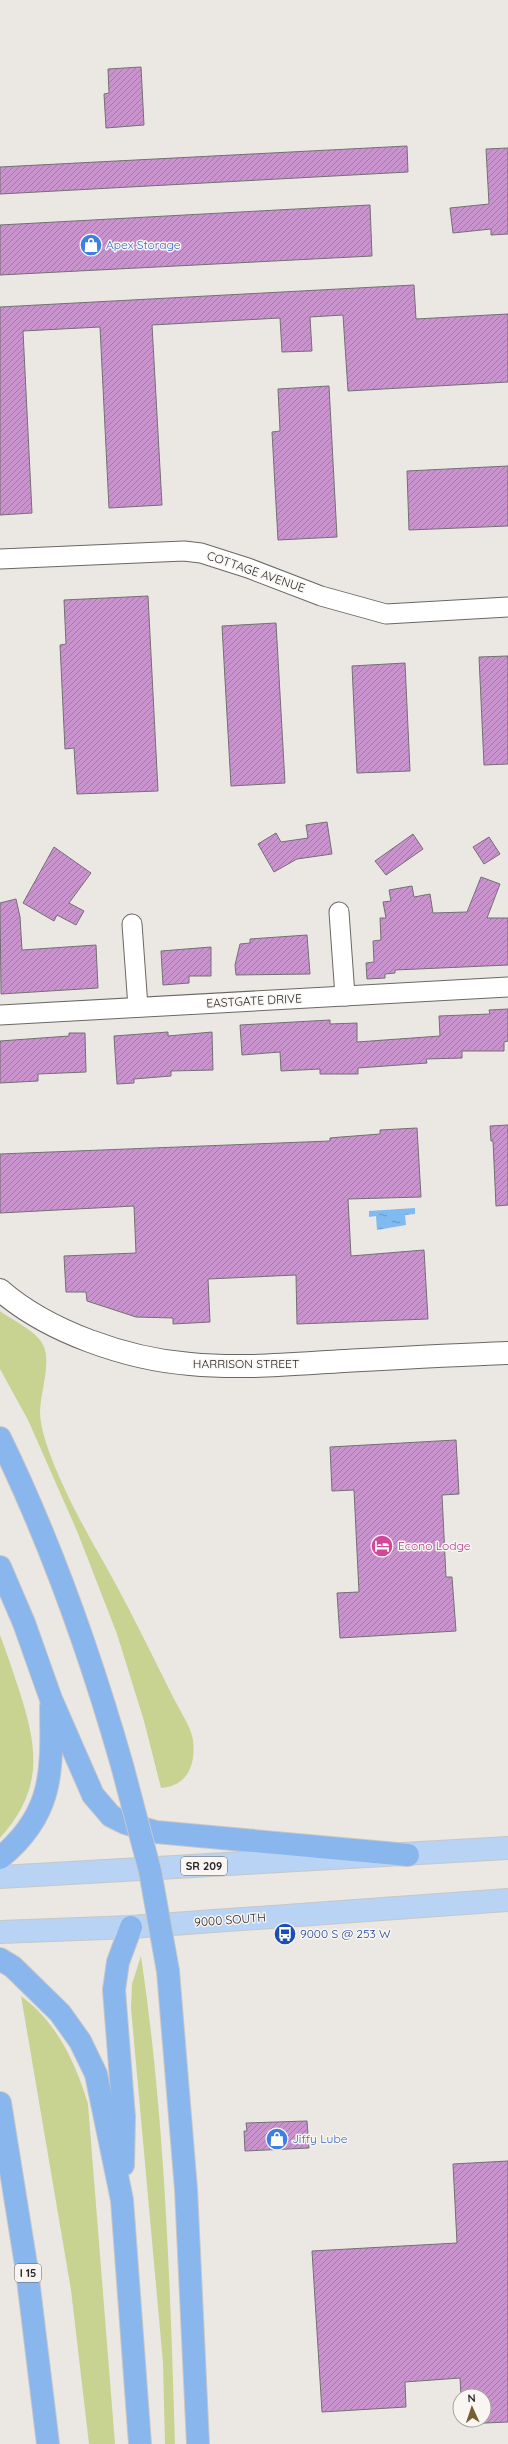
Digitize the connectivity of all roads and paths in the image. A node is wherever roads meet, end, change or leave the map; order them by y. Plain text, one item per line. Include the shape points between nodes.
1 (0, 559) edge
2 (508, 607) edge
3 (339, 912) dead end
4 (132, 924) dead end
5 (508, 987) edge
6 (345, 996) junction
7 (138, 1007) junction
8 (0, 1015) edge
9 (0, 1290) edge
10 (508, 1352) edge
11 (0, 1438) edge
12 (0, 1567) edge
13 (51, 1700) junction
14 (508, 1848) edge
15 (408, 1855) junction
16 (0, 1858) edge
17 (0, 1877) edge
18 (508, 1900) edge
19 (131, 1928) junction
20 (0, 1932) edge
21 (0, 1959) edge
22 (0, 2103) edge
23 (122, 2200) junction
24 (48, 2444) edge
25 (140, 2444) edge
26 (198, 2444) edge

1 - 2 street, COTTAGE AVENUE via 184,551 200,553 242,566 321,596 386,614
3 - 6 street
4 - 7 street
5 - 6 street, EASTGATE DRIVE
6 - 7 street, EASTGATE DRIVE
7 - 8 street, EASTGATE DRIVE
9 - 10 street, HARRISON STREET via 40,1318 80,1337 134,1354 189,1364 248,1366
11 - 26 highway, bridge via 63,1584 87,1652 122,1765 150,1871 168,1971 186,2197
12 - 13 highway via 24,1623
13 - 15 highway via 93,1795 110,1816 125,1823 156,1832
13 - 16 highway via 52,1757 45,1798 26,1832 14,1847
14 - 15 main road, SR 209
15 - 17 main road, SR 209
18 - 19 main road, 9000 SOUTH
19 - 20 main road, 9000 SOUTH
19 - 23 highway via 118,1962 114,1990 124,2117
21 - 23 highway via 13,1967 60,2013 80,2041 96,2074
22 - 24 highway, I 15 via 27,2271
23 - 25 highway

